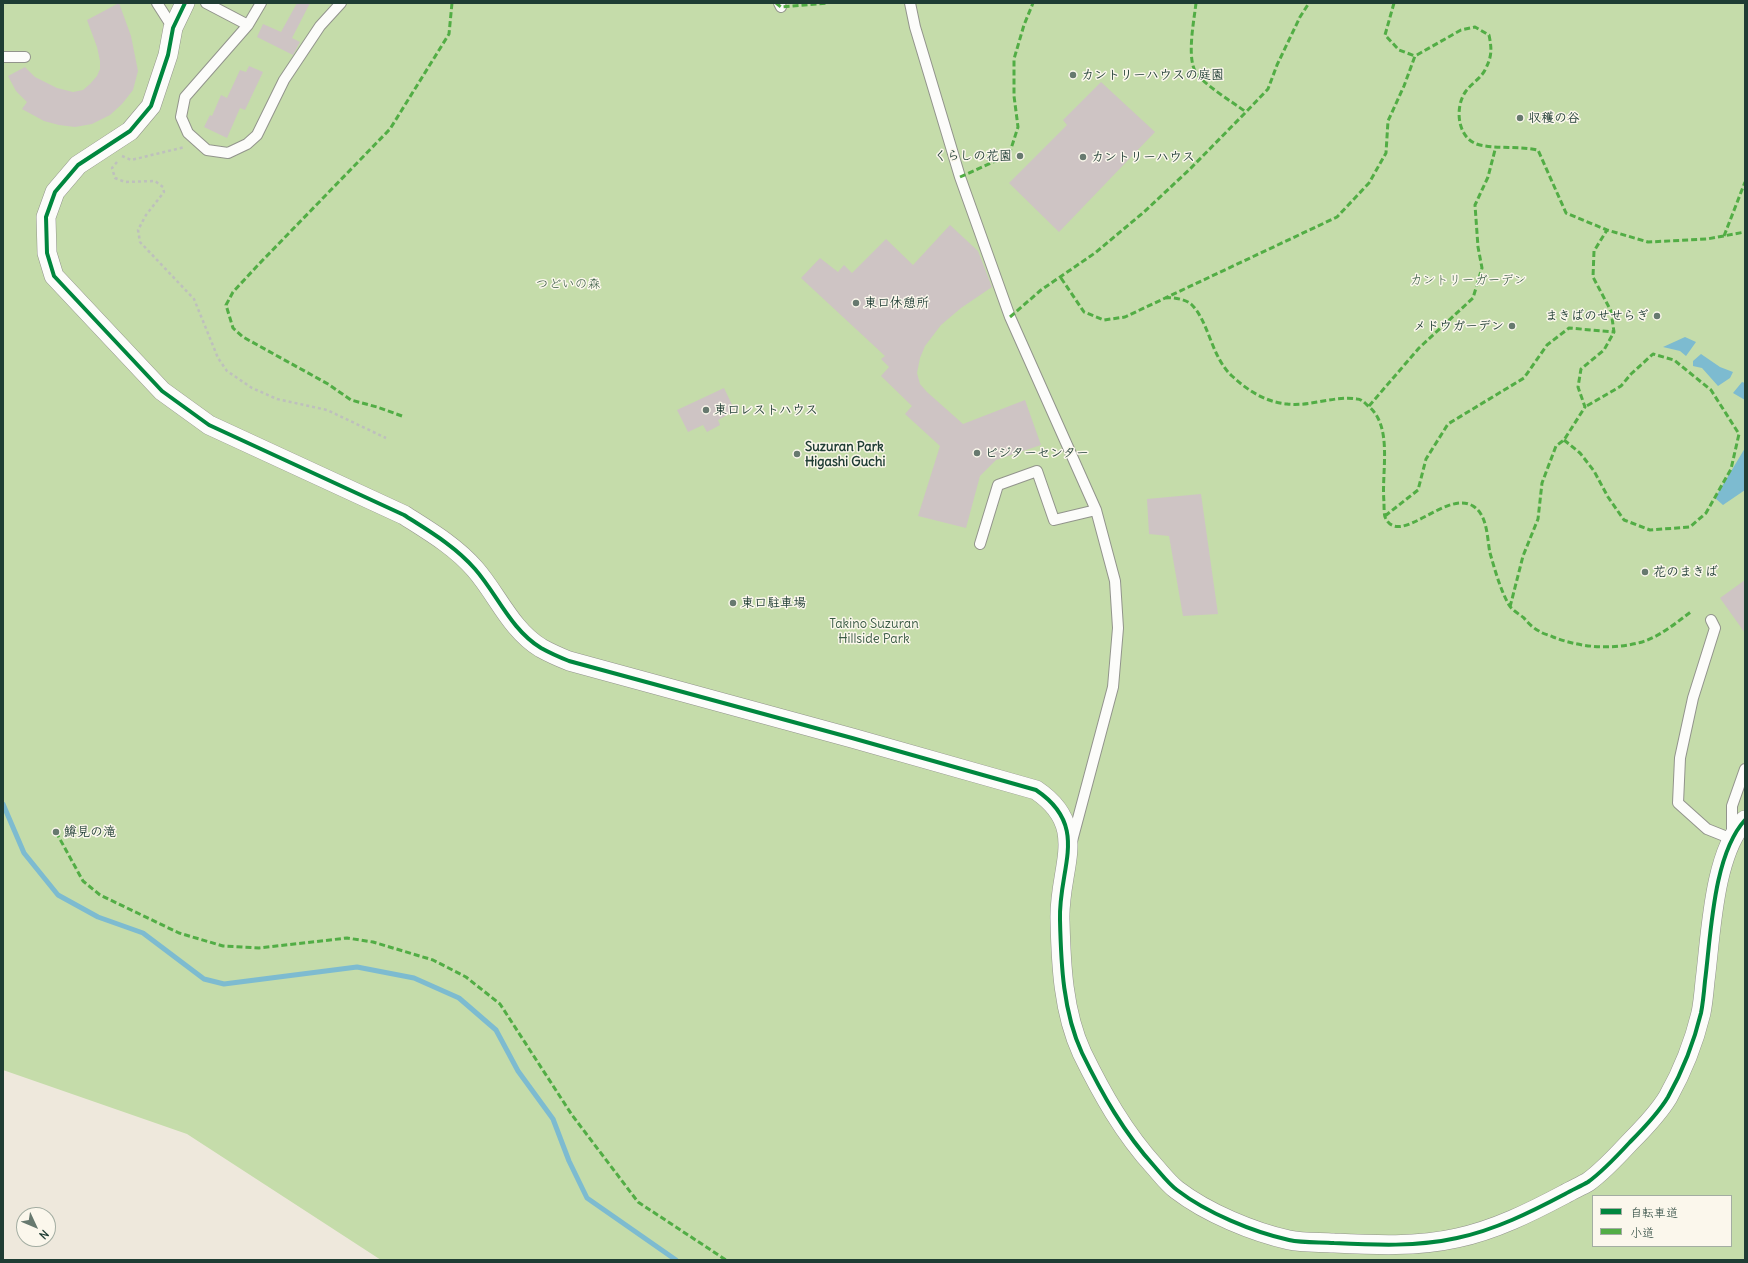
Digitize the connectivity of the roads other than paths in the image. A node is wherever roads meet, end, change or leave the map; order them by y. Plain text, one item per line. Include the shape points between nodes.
1 (157, 3) edge
2 (185, 3) edge
3 (206, 3) edge
4 (262, 3) edge
5 (341, 3) edge
6 (910, 3) edge
7 (248, 25) junction
8 (173, 28) junction
9 (26, 57) dead end
10 (3, 58) edge
11 (1096, 510) junction
12 (980, 544) dead end
13 (1710, 620) dead end
14 (1745, 769) edge
15 (1745, 820) edge
16 (1732, 839) junction
17 (1069, 851) junction

1 - 8 lane
2 - 8 street
3 - 7 lane
4 - 7 lane
5 - 7 lane via 320,26 284,80 256,135 247,144 228,153 207,150 188,133 180,117 185,97
6 - 11 lane via 960,177 1010,317
8 - 17 street via 168,55 151,106 130,130 78,165 54,192 46,217 47,253 54,276 162,392 210,425 404,515 432,532 475,569 512,620 540,648 588,667 1036,790 1049,799 1061,814
9 - 10 lane
11 - 12 lane via 1054,520 1037,471 998,485
11 - 17 lane via 1115,581 1118,628 1113,687
13 - 16 lane via 1715,628 1693,698 1680,758 1678,803 1707,829
14 - 16 lane via 1732,806
15 - 16 street via 1737,828
16 - 17 street via 1722,866 1701,1011 1686,1059 1666,1100 1631,1142 1589,1181 1498,1225 1457,1238 1400,1245 1293,1241 1257,1232 1214,1212 1175,1189 1134,1144 1100,1092 1076,1039 1067,1009 1060,917 1061,891

